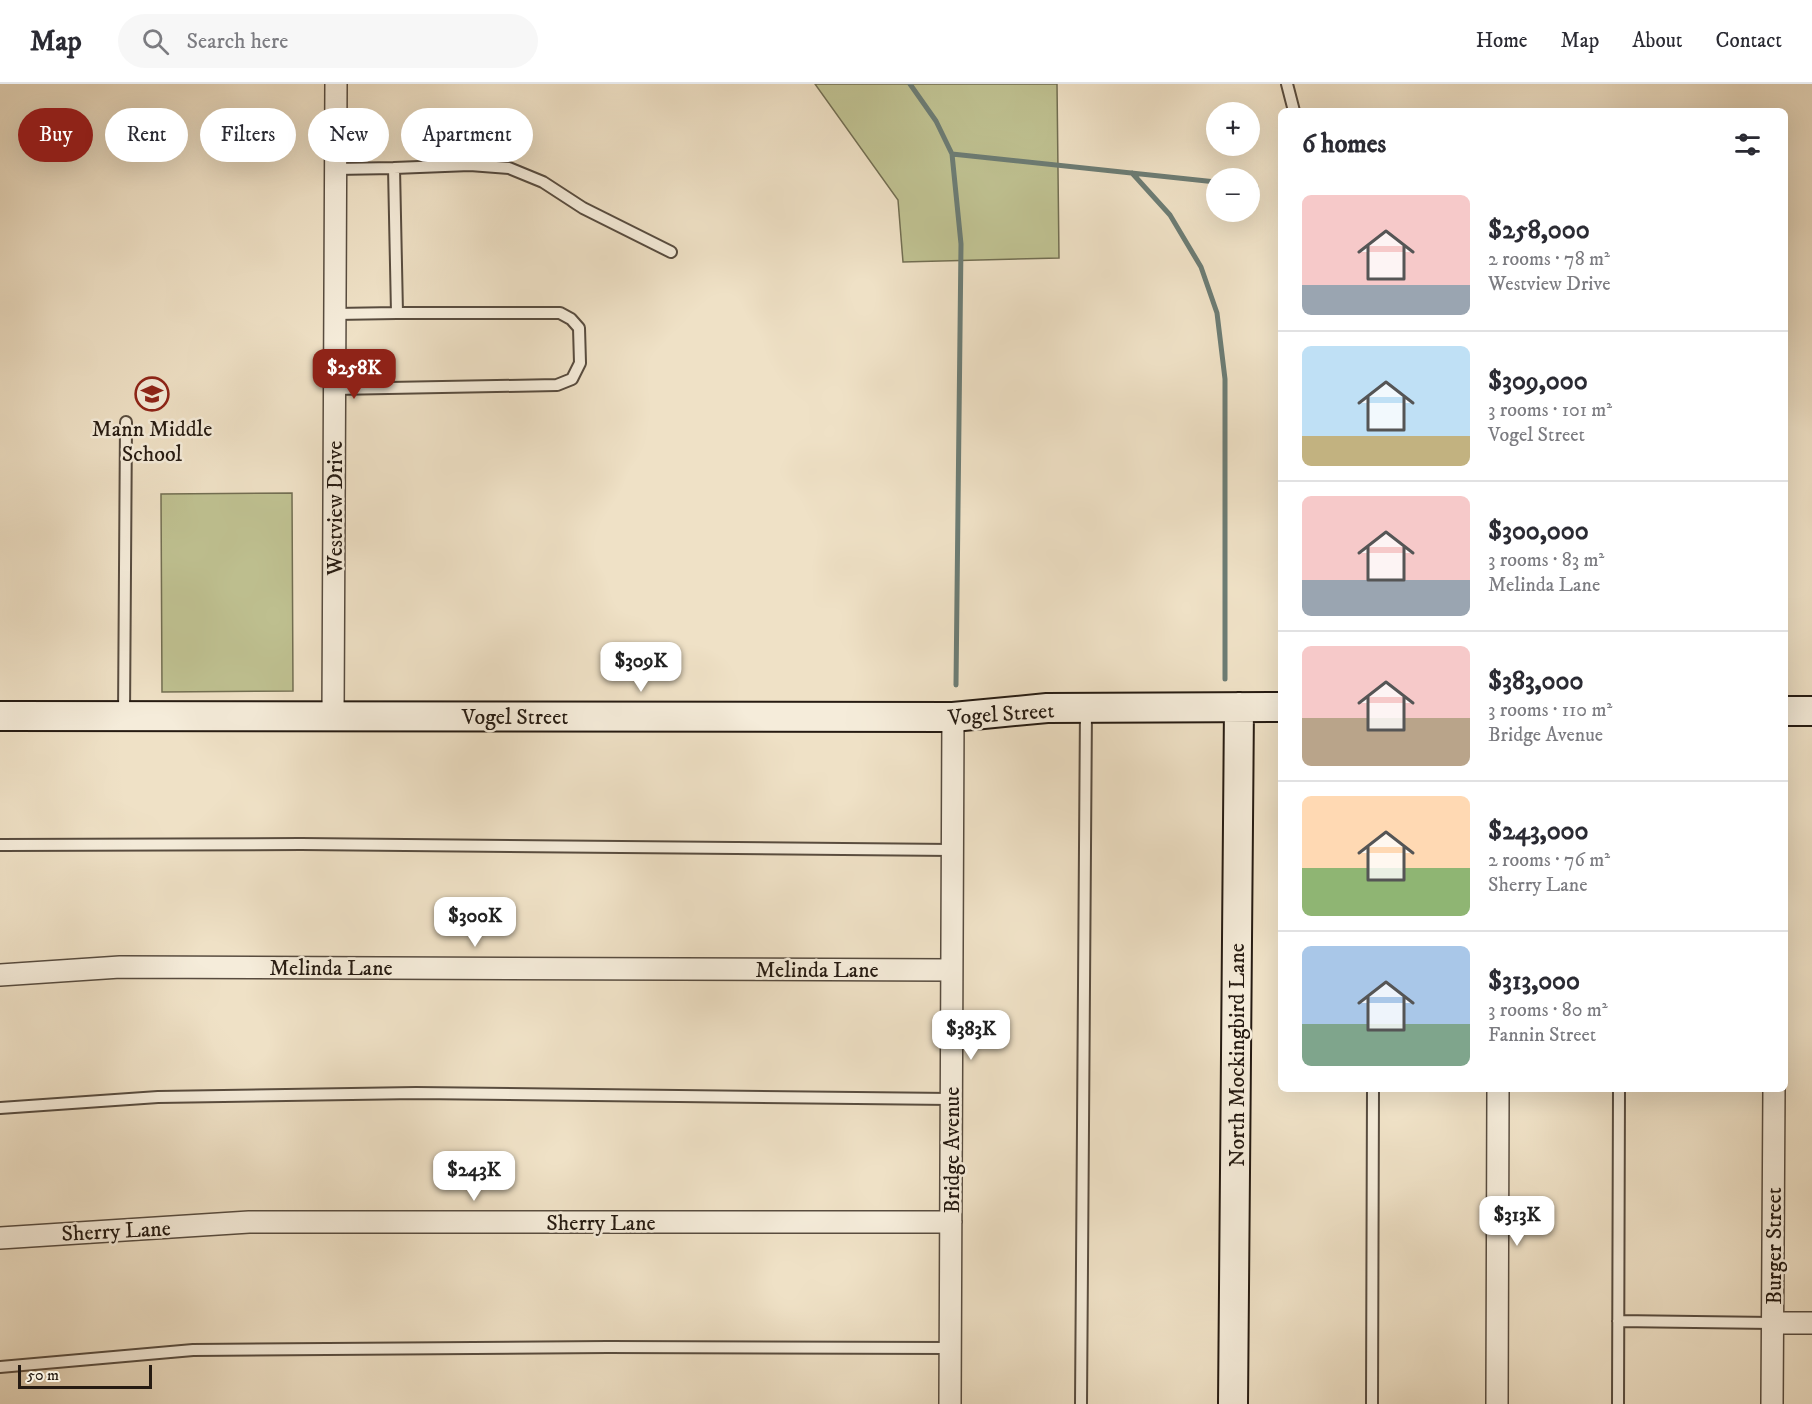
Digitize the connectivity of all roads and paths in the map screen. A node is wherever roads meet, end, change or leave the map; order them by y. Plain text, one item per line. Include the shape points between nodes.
1 (336, 84) edge
2 (1287, 84) edge
3 (1293, 108) edge
4 (394, 168) junction
5 (335, 169) junction
6 (671, 252) dead end
7 (397, 312) junction
8 (335, 314) junction
9 (334, 388) junction
10 (126, 422) dead end
11 (1239, 707) junction
12 (1278, 707) edge
13 (1086, 708) junction
14 (1788, 711) edge
15 (1812, 711) edge
16 (0, 716) edge
17 (124, 716) junction
18 (333, 716) junction
19 (953, 717) junction
20 (0, 845) edge
21 (952, 850) junction
22 (951, 970) junction
23 (0, 975) edge
24 (1373, 1092) edge
25 (1498, 1092) edge
26 (1619, 1092) edge
27 (1774, 1092) edge
28 (951, 1099) junction
29 (0, 1108) edge
30 (951, 1222) junction
31 (0, 1238) edge
32 (1618, 1321) junction
33 (1772, 1323) junction
34 (1812, 1323) edge
35 (950, 1348) junction
36 (0, 1368) edge
37 (950, 1404) edge
38 (1082, 1404) edge
39 (1233, 1404) edge
40 (1372, 1404) edge
41 (1497, 1404) edge
42 (1618, 1404) edge
43 (1772, 1404) edge

1 - 5 street, Westview Drive
2 - 3 lane
4 - 5 lane
4 - 6 lane via 509,168 543,182 583,208
4 - 7 lane
5 - 8 street, Westview Drive
7 - 8 lane
7 - 9 lane via 560,313 579,328 580,363 572,379 557,385
8 - 9 street, Westview Drive
9 - 18 street, Westview Drive
10 - 17 lane
11 - 12 street, Vogel Street
11 - 13 street, Vogel Street
11 - 39 street, North Mockingbird Lane
13 - 19 street, Vogel Street
13 - 38 lane
14 - 15 street
16 - 17 street, Vogel Street
17 - 18 street, Vogel Street
18 - 19 street, Vogel Street
19 - 21 street, Bridge Avenue
20 - 21 lane
21 - 22 street, Bridge Avenue
22 - 23 street, Melinda Lane via 120,967
22 - 28 street, Bridge Avenue
24 - 40 lane
25 - 41 street
26 - 32 lane
27 - 33 street, Burger Street
28 - 29 lane via 416,1094 158,1097
28 - 30 street, Bridge Avenue
30 - 31 street, Sherry Lane via 249,1222
30 - 35 street, Bridge Avenue
32 - 33 lane
32 - 42 lane
33 - 34 street
33 - 43 street, Burger Street
35 - 36 lane via 193,1350
35 - 37 street, Bridge Avenue

